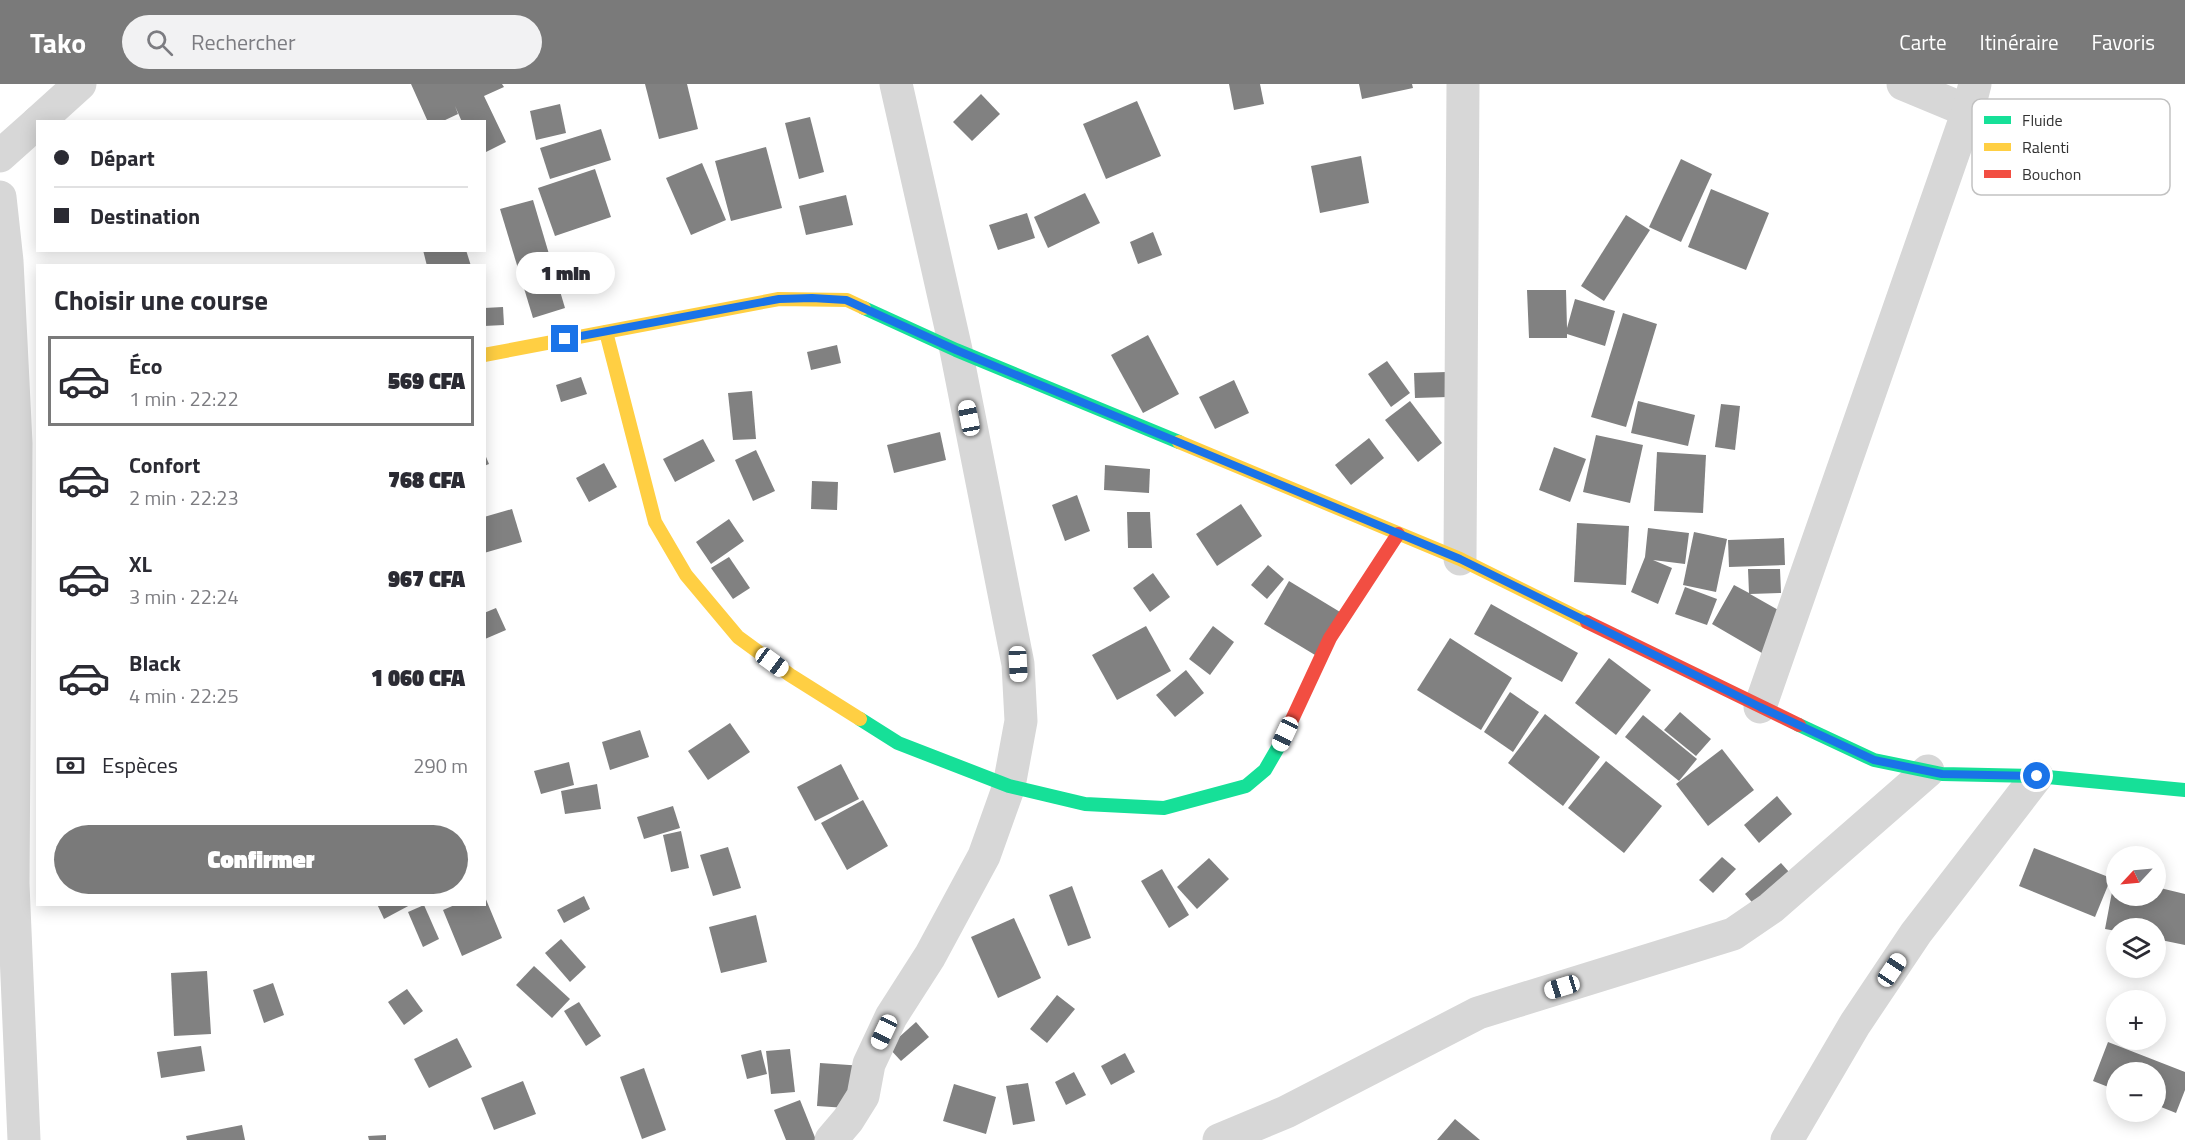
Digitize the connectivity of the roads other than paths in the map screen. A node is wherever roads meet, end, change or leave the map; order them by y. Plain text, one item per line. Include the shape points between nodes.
1 (80, 84) edge
2 (896, 84) edge
3 (1463, 84) edge
4 (1903, 84) edge
5 (1972, 97) edge
6 (40, 120) edge
7 (36, 124) edge
8 (0, 156) edge
9 (0, 197) edge
10 (4, 266) edge
11 (606, 332) junction
12 (956, 350) junction
13 (486, 355) edge
14 (27, 441) edge
15 (1398, 534) junction
16 (1460, 559) junction
17 (1760, 707) junction
18 (1928, 771) junction
19 (2037, 776) junction
20 (1009, 786) junction
21 (2185, 790) edge
22 (6, 884) edge
23 (24, 1140) edge
24 (831, 1140) edge
25 (1219, 1140) edge
26 (1787, 1140) edge

1 - 6 street
2 - 12 street
3 - 16 street
4 - 5 street
5 - 17 street
7 - 8 street
9 - 10 street
10 - 14 street
11 - 12 street via 779,299 812,298 846,300
11 - 13 street
11 - 20 street via 655,522 686,575 738,637 790,675 898,742
12 - 15 street
12 - 20 street via 1018,664 1021,721
14 - 22 street
15 - 16 street
15 - 20 street via 1330,638 1276,753 1246,786 1164,808 1085,804
16 - 17 street
17 - 18 street via 1874,760
18 - 19 street
18 - 25 street via 1771,908 1733,934 1478,1013 1287,1112
19 - 21 street
19 - 26 street via 1916,933 1855,1024
20 - 24 street via 984,856 930,956 891,1017 869,1064 863,1096
22 - 23 street

